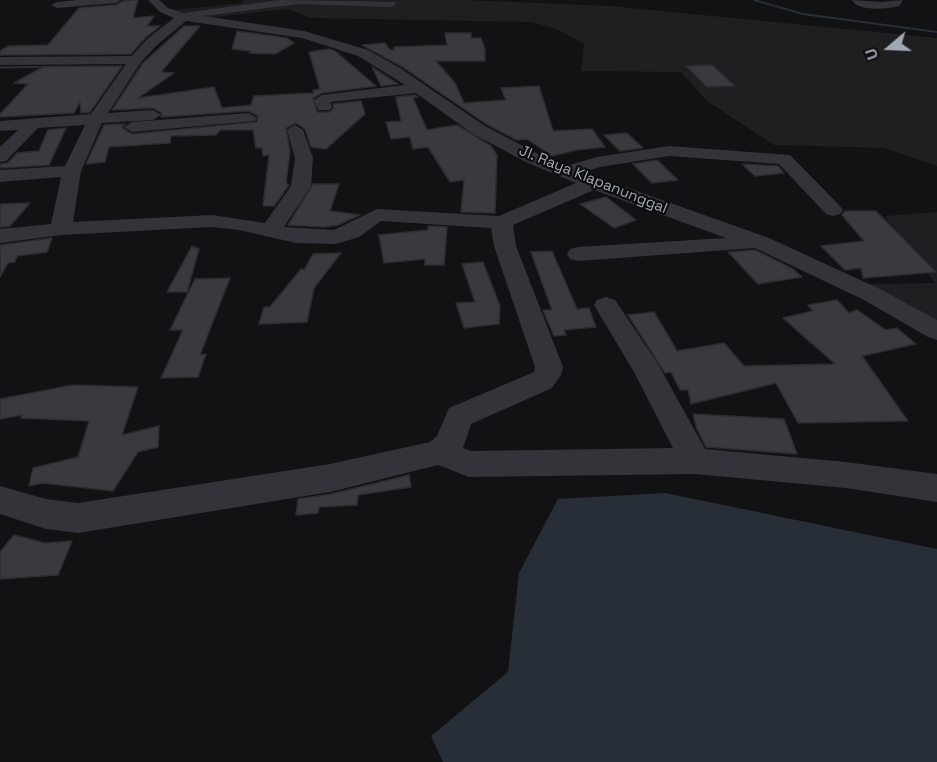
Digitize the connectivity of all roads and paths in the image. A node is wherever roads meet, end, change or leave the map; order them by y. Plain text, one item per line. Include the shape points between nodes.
1 (116, 0) edge
2 (153, 0) edge
3 (862, 0) edge
4 (898, 0) edge
5 (302, 1) edge
6 (391, 4) dead end
7 (57, 5) dead end
8 (183, 17) junction
9 (136, 60) junction
10 (0, 61) edge
11 (418, 88) junction
12 (324, 107) dead end
13 (153, 115) dead end
14 (249, 118) dead end
15 (33, 124) junction
16 (94, 124) junction
17 (0, 126) edge
18 (295, 130) dead end
19 (0, 157) edge
20 (72, 171) junction
21 (565, 172) junction
22 (0, 176) edge
23 (593, 183) junction
24 (833, 210) dead end
25 (502, 222) junction
26 (61, 229) junction
27 (272, 229) junction
28 (0, 236) edge
29 (761, 243) junction
30 (578, 254) dead end
31 (606, 305) dead end
32 (926, 316) edge
33 (937, 331) edge
34 (440, 452) junction
35 (695, 461) junction
36 (937, 488) edge
37 (0, 500) edge

1 - 7 street
2 - 8 street, Jl. Raya Klapanunggal via 164,10
3 - 4 street via 858,1 895,4
5 - 6 street
5 - 8 street
8 - 9 street
8 - 11 street, Jl. Raya Klapanunggal via 275,29 337,44 382,63
9 - 10 street
9 - 16 street
11 - 12 street via 327,98 322,100
11 - 21 street, Jl. Raya Klapanunggal via 496,140
13 - 16 street
14 - 16 street
15 - 16 street
15 - 17 street
15 - 19 street
16 - 20 street
18 - 27 street via 304,158 301,186
20 - 22 street
20 - 26 street
21 - 23 street, Jl. Raya Klapanunggal
21 - 24 street via 597,162 669,151 783,159
23 - 25 street
23 - 29 street, Jl. Raya Klapanunggal
25 - 27 street via 383,215 336,237 296,236
25 - 34 street via 505,246 549,367 547,375 542,381 460,416 452,441
26 - 27 street via 212,221
26 - 28 street
29 - 30 street
29 - 32 street, Jl. Raya Klapanunggal
31 - 35 street via 648,371
32 - 33 street, Jl. Raya Klapanunggal
34 - 35 street via 469,464
34 - 37 street via 330,478 78,518 46,514
35 - 36 street

